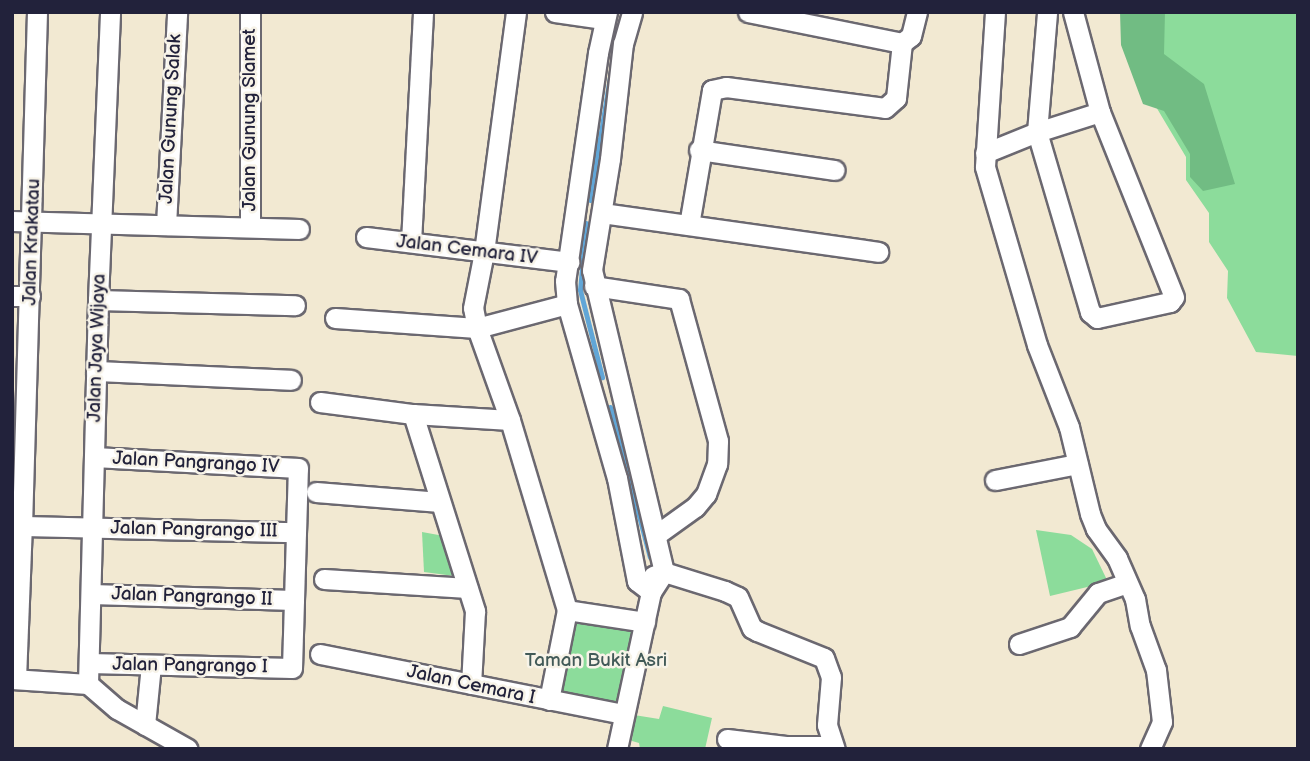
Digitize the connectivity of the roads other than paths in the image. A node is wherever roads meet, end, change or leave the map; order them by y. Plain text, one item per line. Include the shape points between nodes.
1 (37, 12) edge
2 (110, 12) edge
3 (177, 12) edge
4 (250, 12) edge
5 (423, 12) edge
6 (516, 12) edge
7 (555, 12) edge
8 (632, 12) edge
9 (748, 12) edge
10 (917, 12) edge
11 (995, 12) edge
12 (1047, 12) edge
13 (1073, 12) edge
14 (605, 16) edge
15 (902, 43) junction
16 (1100, 112) junction
17 (1037, 132) junction
18 (699, 150) junction
19 (985, 153) junction
20 (835, 170) dead end
21 (602, 213) junction
22 (12, 221) edge
23 (33, 222) junction
24 (101, 224) junction
25 (166, 225) junction
26 (689, 225) junction
27 (250, 228) junction
28 (299, 229) dead end
29 (366, 237) dead end
30 (411, 242) junction
31 (484, 251) junction
32 (878, 252) dead end
33 (569, 262) junction
34 (594, 286) junction
35 (21, 296) edge
36 (98, 300) junction
37 (567, 304) junction
38 (295, 305) dead end
39 (335, 318) dead end
40 (477, 328) junction
41 (20, 368) edge
42 (96, 371) junction
43 (291, 380) dead end
44 (606, 388) junction
45 (320, 402) dead end
46 (413, 414) junction
47 (510, 420) junction
48 (19, 434) edge
49 (94, 457) junction
50 (1077, 464) junction
51 (995, 480) dead end
52 (316, 492) dead end
53 (440, 502) junction
54 (17, 503) edge
55 (22, 526) junction
56 (93, 528) junction
57 (296, 532) junction
58 (656, 535) junction
59 (664, 572) junction
60 (16, 577) edge
61 (324, 579) dead end
62 (1127, 583) junction
63 (644, 587) junction
64 (468, 588) junction
65 (91, 594) junction
66 (294, 600) junction
67 (567, 610) junction
68 (645, 622) junction
69 (1019, 644) dead end
70 (15, 650) edge
71 (320, 654) dead end
72 (89, 663) junction
73 (151, 665) junction
74 (14, 679) edge
75 (88, 684) junction
76 (471, 684) junction
77 (549, 701) junction
78 (624, 714) junction
79 (145, 725) junction
80 (727, 738) dead end
81 (834, 747) edge
82 (188, 749) edge
83 (617, 749) edge
84 (1150, 749) edge

1 - 23 street, Jalan Krakatau
2 - 24 street, Jalan Jaya Wijaya
3 - 25 street, Jalan Gunung Salak
4 - 27 street, Jalan Gunung Slamet
5 - 30 street
6 - 31 street
7 - 14 street
8 - 21 street via 622,44
9 - 15 street
10 - 15 street via 911,36
11 - 19 street
12 - 17 street
13 - 16 street
14 - 33 street
15 - 18 street via 896,98 885,108 718,87 712,90
16 - 17 street
16 - 17 street via 1174,290 1170,302 1107,318 1090,313
17 - 19 street
18 - 20 street
18 - 26 street
19 - 50 street via 1009,255 1069,427
21 - 26 street
21 - 34 street via 592,270
22 - 23 street
23 - 24 street
23 - 35 street, Jalan Krakatau
24 - 25 street
24 - 36 street, Jalan Jaya Wijaya
25 - 27 street
26 - 32 street
27 - 28 street
29 - 30 street, Jalan Cemara IV
30 - 31 street, Jalan Cemara IV
31 - 33 street, Jalan Cemara IV
31 - 40 street via 473,308
33 - 37 street
34 - 44 street
34 - 58 street via 679,299 716,431 718,453 706,494
35 - 41 street, Jalan Krakatau
36 - 38 street
36 - 42 street, Jalan Jaya Wijaya
37 - 40 street
37 - 44 street
39 - 40 street
40 - 47 street
41 - 48 street, Jalan Krakatau
42 - 43 street
42 - 49 street, Jalan Jaya Wijaya
44 - 58 street
44 - 63 street via 617,478
45 - 46 street
46 - 47 street
46 - 53 street
47 - 67 street
48 - 54 street, Jalan Krakatau
49 - 56 street, Jalan Jaya Wijaya
49 - 57 street, Jalan Pangrango IV via 298,468
50 - 51 street
50 - 62 street via 1096,529 1117,558
52 - 53 street
53 - 64 street
54 - 55 street, Jalan Krakatau
55 - 56 street
55 - 60 street, Jalan Krakatau
56 - 57 street, Jalan Pangrango III
56 - 65 street, Jalan Jaya Wijaya
57 - 66 street
58 - 59 street
59 - 63 street
59 - 81 street via 738,597 752,628 824,658 831,677 827,725
60 - 70 street, Jalan Krakatau
61 - 64 street
62 - 69 street via 1098,593 1070,627
62 - 84 street via 1161,696 1162,722
63 - 68 street
64 - 76 street via 475,611
65 - 66 street, Jalan Pangrango II
65 - 72 street, Jalan Jaya Wijaya
66 - 73 street, Jalan Pangrango I via 292,668
67 - 68 street
67 - 77 street
68 - 78 street
70 - 74 street, Jalan Krakatau
71 - 76 street, Jalan Cemara I
72 - 73 street, Jalan Pangrango I
72 - 75 street, Jalan Jaya Wijaya
73 - 79 street
74 - 75 street
75 - 79 street via 111,705
76 - 77 street, Jalan Cemara I
77 - 78 street, Jalan Cemara I
78 - 83 street
79 - 82 street
80 - 81 street

